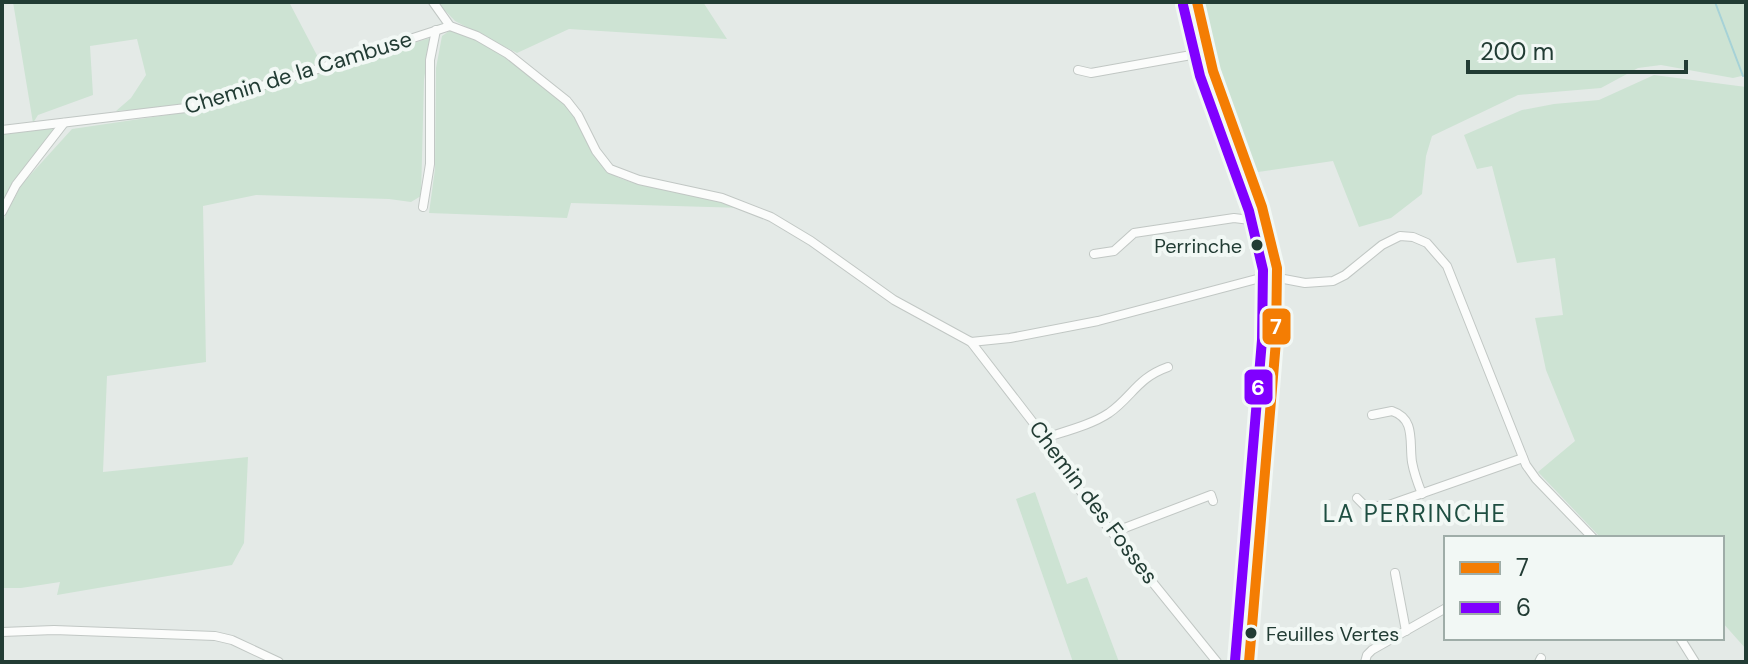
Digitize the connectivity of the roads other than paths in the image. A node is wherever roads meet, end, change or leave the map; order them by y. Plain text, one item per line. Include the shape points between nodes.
1 (433, 2) edge
2 (1197, 2) edge
3 (450, 26) junction
4 (436, 30) junction
5 (1208, 52) junction
6 (1078, 70) dead end
7 (64, 123) junction
8 (2, 130) edge
9 (423, 207) dead end
10 (2, 212) edge
11 (1266, 222) junction
12 (1094, 254) dead end
13 (1278, 276) junction
14 (971, 342) junction
15 (1168, 367) dead end
16 (1372, 415) dead end
17 (1045, 438) junction
18 (1523, 458) junction
19 (1422, 494) junction
20 (1357, 498) dead end
21 (1213, 501) dead end
22 (1114, 532) junction
23 (1591, 536) edge
24 (1395, 573) dead end
25 (1444, 609) edge
26 (1406, 631) junction
27 (2, 632) edge
28 (1681, 640) edge
29 (279, 662) edge
30 (1217, 662) edge
31 (1249, 662) edge
32 (1365, 662) edge
33 (1695, 662) edge

1 - 3 street
2 - 5 main road
3 - 4 street, Chemin de la Cambuse
3 - 14 street via 508,54 558,93 578,115 610,169 722,198 771,217 894,300
4 - 7 street, Chemin de la Cambuse via 186,108
4 - 9 street
5 - 6 street via 1091,73
5 - 11 main road
7 - 8 street, Chemin de la Cambuse
7 - 10 street
11 - 12 street via 1234,218 1134,233 1114,251
11 - 13 main road
13 - 14 street via 1098,321
13 - 18 street via 1305,283 1333,281 1392,239 1404,236 1427,243 1447,266
13 - 31 main road
14 - 17 street, Chemin des Fosses
15 - 17 street via 1147,376 1103,416
16 - 19 street via 1392,411 1406,420
17 - 22 street, Chemin des Fosses
18 - 19 street
18 - 23 street via 1536,479
19 - 20 street via 1379,507 1365,506
21 - 22 street via 1211,495
22 - 30 street, Chemin des Fosses
24 - 26 street
25 - 26 street
26 - 32 street via 1372,650
27 - 29 street via 215,636
28 - 33 street

